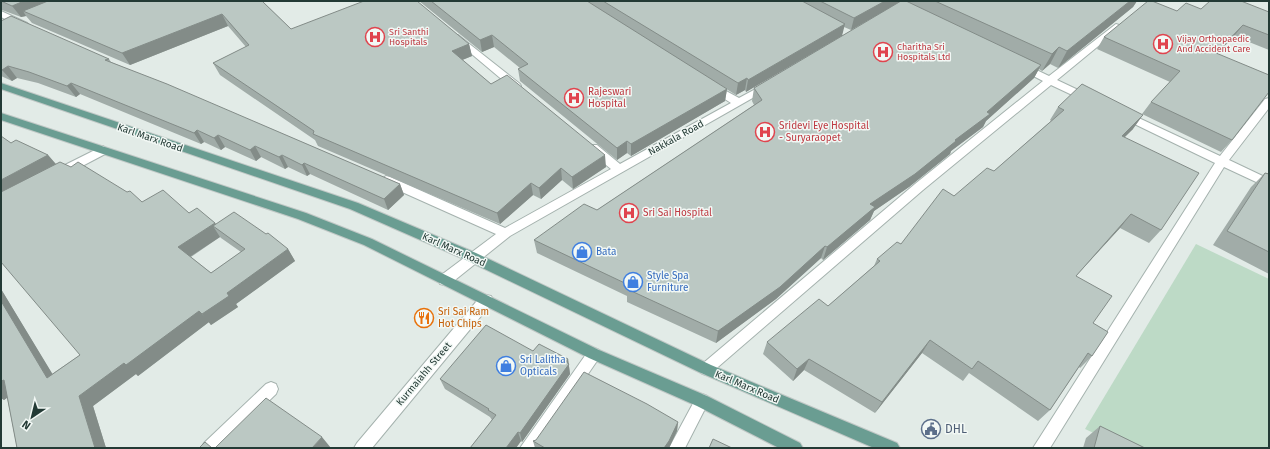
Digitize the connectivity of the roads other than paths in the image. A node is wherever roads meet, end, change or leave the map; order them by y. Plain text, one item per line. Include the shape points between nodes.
1 (1, 14) edge
2 (34, 17) edge
3 (1124, 21) edge
4 (19, 23) junction
5 (7, 29) edge
6 (34, 29) edge
7 (448, 31) edge
8 (1017, 64) edge
9 (779, 79) edge
10 (1051, 80) junction
11 (707, 83) edge
12 (1, 86) edge
13 (522, 90) edge
14 (1269, 101) edge
15 (740, 103) junction
16 (1101, 104) edge
17 (1115, 111) edge
18 (1, 116) edge
19 (583, 140) edge
20 (103, 150) junction
21 (1221, 162) junction
22 (620, 170) junction
23 (56, 176) edge
24 (378, 177) edge
25 (1269, 184) edge
26 (506, 233) junction
27 (472, 257) junction
28 (445, 280) junction
29 (486, 300) junction
30 (594, 354) junction
31 (706, 369) junction
32 (271, 389) dead end
33 (702, 401) junction
34 (209, 448) edge
35 (362, 448) edge
36 (528, 448) edge
37 (677, 448) edge
38 (795, 448) edge
39 (892, 448) edge
40 (1041, 448) edge

1 - 4 street
2 - 4 street
3 - 10 street
4 - 5 street
4 - 6 street
7 - 13 street
8 - 10 street
9 - 15 street, Nakkala Road
10 - 16 street
10 - 31 street via 919,187
11 - 15 street
12 - 27 main road, Karl Marx Road via 354,206
14 - 21 street
15 - 22 street, Nakkala Road
17 - 21 street
18 - 20 main road
19 - 22 street
20 - 23 street
20 - 28 main road via 302,216 368,242
21 - 25 street
21 - 40 street
22 - 26 street, Nakkala Road
24 - 26 street
26 - 27 street, Nakkala Road
27 - 28 street, Nakkala Road
27 - 31 main road, Karl Marx Road
28 - 29 main road
29 - 30 main road
29 - 35 street, Kurmaiahh Street
30 - 33 main road
30 - 36 street
31 - 39 main road, Karl Marx Road
32 - 34 street
33 - 37 street
33 - 38 main road

